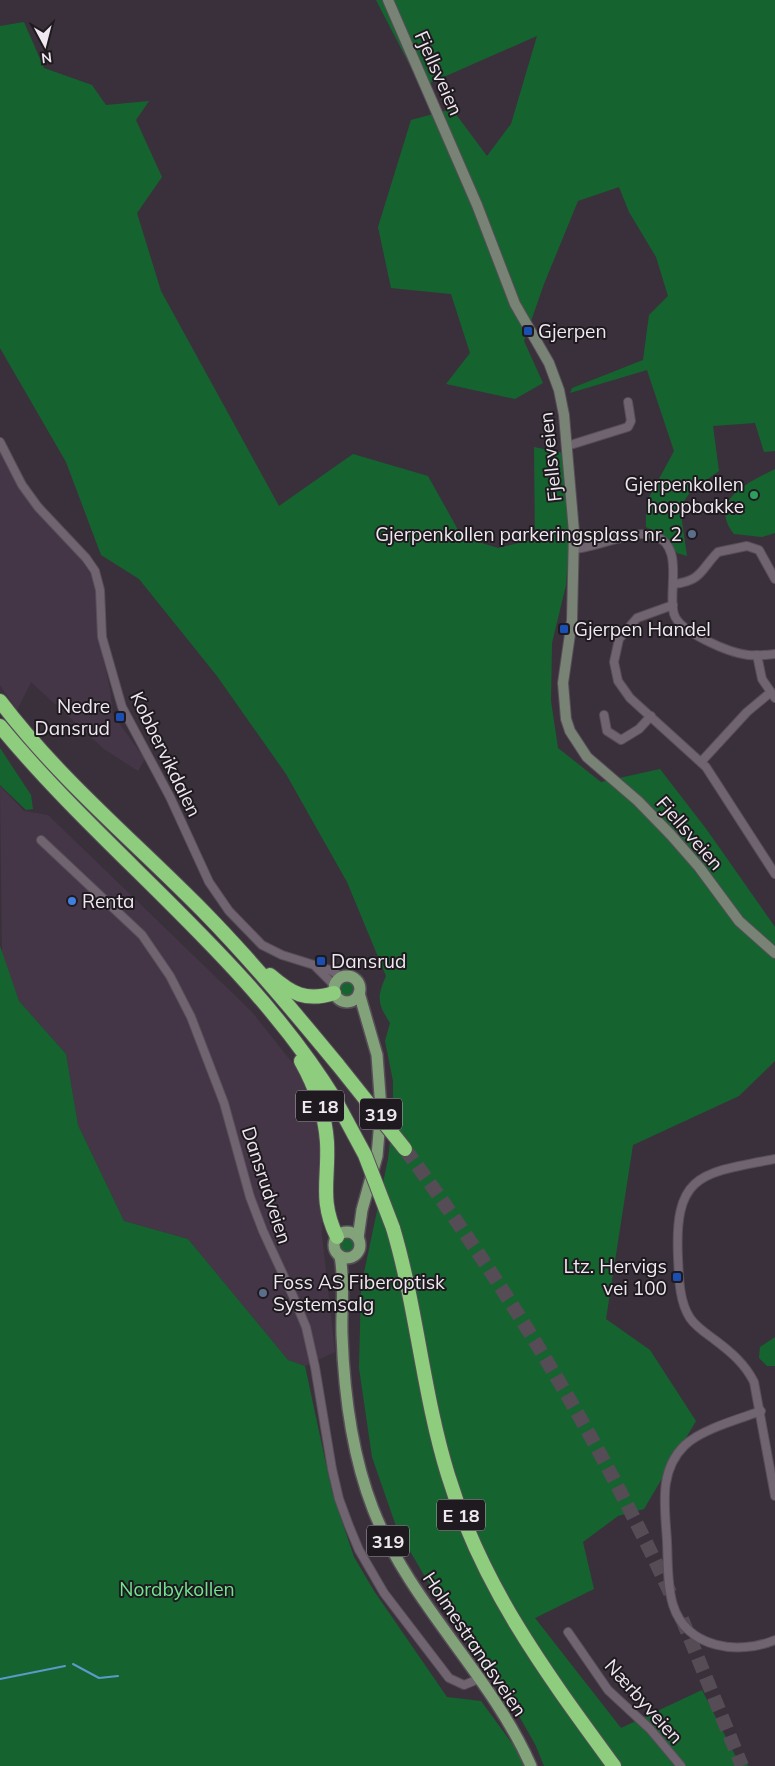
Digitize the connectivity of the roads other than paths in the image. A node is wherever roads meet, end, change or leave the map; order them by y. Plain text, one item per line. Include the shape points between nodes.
1 (388, 0) edge
2 (628, 402) dead end
3 (0, 442) edge
4 (567, 446) junction
5 (575, 549) junction
6 (775, 578) edge
7 (674, 584) junction
8 (672, 605) junction
9 (775, 654) edge
10 (757, 655) junction
11 (773, 695) edge
12 (0, 701) edge
13 (604, 715) dead end
14 (651, 716) junction
15 (0, 726) edge
16 (701, 762) junction
17 (41, 840) dead end
18 (775, 874) edge
19 (203, 911) junction
20 (775, 953) edge
21 (337, 985) junction
22 (254, 990) junction
23 (359, 993) junction
24 (349, 1002) junction
25 (366, 1017) junction
26 (405, 1149) tunnel mouth
27 (775, 1159) edge
28 (348, 1236) junction
29 (345, 1257) junction
30 (761, 1411) junction
31 (775, 1496) edge
32 (568, 1632) dead end
33 (775, 1640) edge
34 (480, 1678) junction
35 (531, 1766) edge
36 (614, 1766) edge
37 (680, 1766) edge

1 - 4 main road, Fjellsveien via 477,205 515,304 555,376
2 - 4 street via 631,421 628,427
3 - 21 street, Kobbervikdalen via 22,485 95,571 100,590 102,637 122,706 174,804 205,876 229,911 254,939 282,955 330,970
4 - 5 main road, Fjellsveien
5 - 7 street via 637,535 652,535 663,541 670,553
5 - 20 main road, Fjellsveien via 572,620 563,683 570,731 587,757 671,835 740,921
6 - 7 street via 759,550 747,546 718,552 698,577
7 - 8 street
8 - 10 street via 675,618 688,630 739,653
8 - 14 street via 637,618 616,646 614,667 618,681 624,692
9 - 10 street
10 - 11 street via 762,679
11 - 16 street via 747,712
12 - 19 highway, E 18 via 68,780
13 - 14 street via 607,731 621,740
14 - 16 street
15 - 22 highway, E 18 via 56,791 194,926
16 - 18 street via 715,778
17 - 34 street, Dansrudveien via 142,935 170,976 192,1017 263,1232 306,1328 339,1499 359,1550 384,1593 449,1678 464,1685
19 - 21 highway, E 18 via 290,990 311,998
19 - 26 highway, E 18, bridge via 267,981
21 - 23 main road, 319 via 349,976 360,986
21 - 24 main road via 340,1000
22 - 28 highway, E 18 via 299,1057 320,1105 327,1141 326,1211
22 - 36 highway, E 18, bridge via 301,1048 365,1155 393,1228 439,1443 469,1536 495,1591 526,1644
23 - 24 main road
23 - 25 main road, 319
24 - 25 main road
25 - 28 main road, 319 via 377,1055 381,1110 377,1156 362,1210
27 - 30 street via 722,1170 698,1180 681,1203 677,1236 685,1310 699,1328 746,1367 754,1382
28 - 29 main road, 319 via 334,1247
28 - 29 main road, 319 via 359,1250
29 - 34 main road, Holmestrandsveien / 319 via 342,1324 345,1370 357,1455 368,1494 379,1524 403,1568
30 - 31 street
30 - 33 street via 699,1436 674,1459 667,1473 664,1495 669,1584 677,1614 699,1637 720,1646 740,1649
32 - 37 street, Nærbyveien via 608,1690 650,1729
34 - 35 main road, Holmestrandsveien / 319

